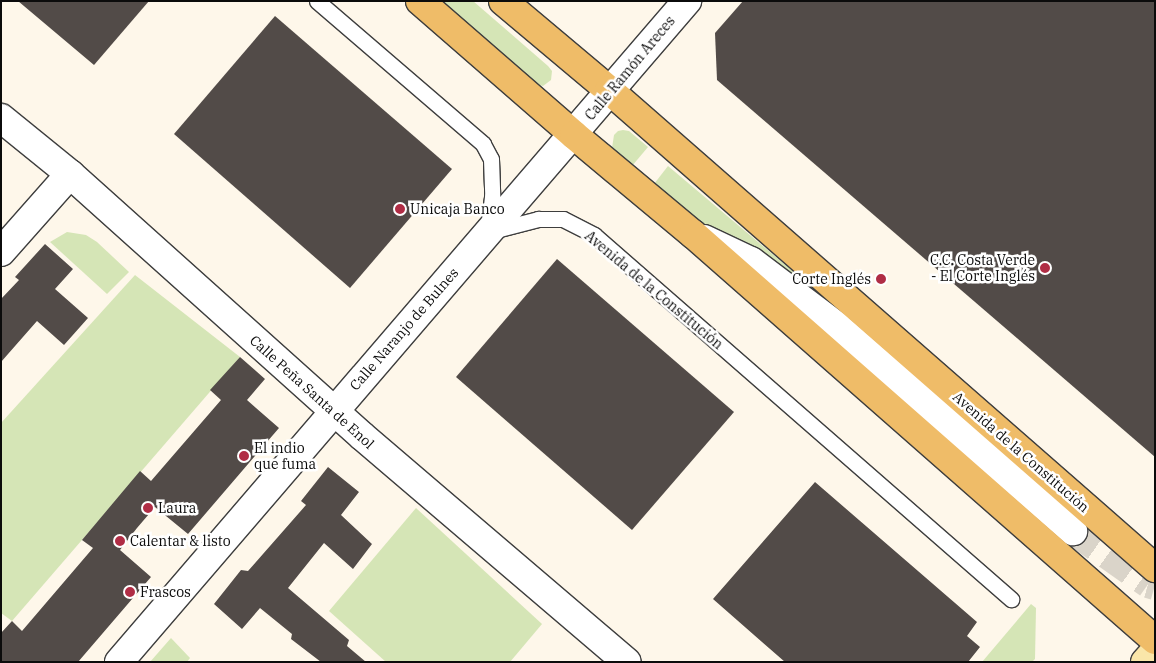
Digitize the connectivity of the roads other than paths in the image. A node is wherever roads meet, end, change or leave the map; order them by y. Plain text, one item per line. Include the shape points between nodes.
1 (317, 1) edge
2 (420, 1) edge
3 (502, 1) edge
4 (687, 1) edge
5 (609, 90) junction
6 (1, 118) edge
7 (574, 135) junction
8 (70, 174) junction
9 (488, 232) junction
10 (693, 234) junction
11 (1, 252) edge
12 (334, 411) junction
13 (1073, 531) tunnel mouth
14 (1155, 568) edge
15 (1011, 599) dead end
16 (1155, 640) edge
17 (1155, 651) edge
18 (119, 662) edge
19 (627, 662) edge
20 (1145, 662) edge

1 - 9 lane via 482,144 491,159 492,197
2 - 7 main road, Avenida de la Constitución
3 - 5 main road, Avenida de la Constitución
4 - 5 street, Calle Ramón Areces
5 - 7 street, Calle Ramón Areces
5 - 14 main road, Avenida de la Constitución
6 - 8 street, Calle Peña Santa de Enol
7 - 9 street, Calle Naranjo de Bulnes
7 - 10 main road, Avenida de la Constitución
8 - 11 street
8 - 12 street, Calle Peña Santa de Enol
9 - 12 street, Calle Naranjo de Bulnes
9 - 15 lane, Avenida de la Constitución via 538,219 563,220 594,235
10 - 13 street, Avenida de la Constitución via 752,261 837,326
10 - 16 main road, Avenida de la Constitución
12 - 18 street, Calle Naranjo de Bulnes
12 - 19 street, Calle Peña Santa de Enol
17 - 20 street

